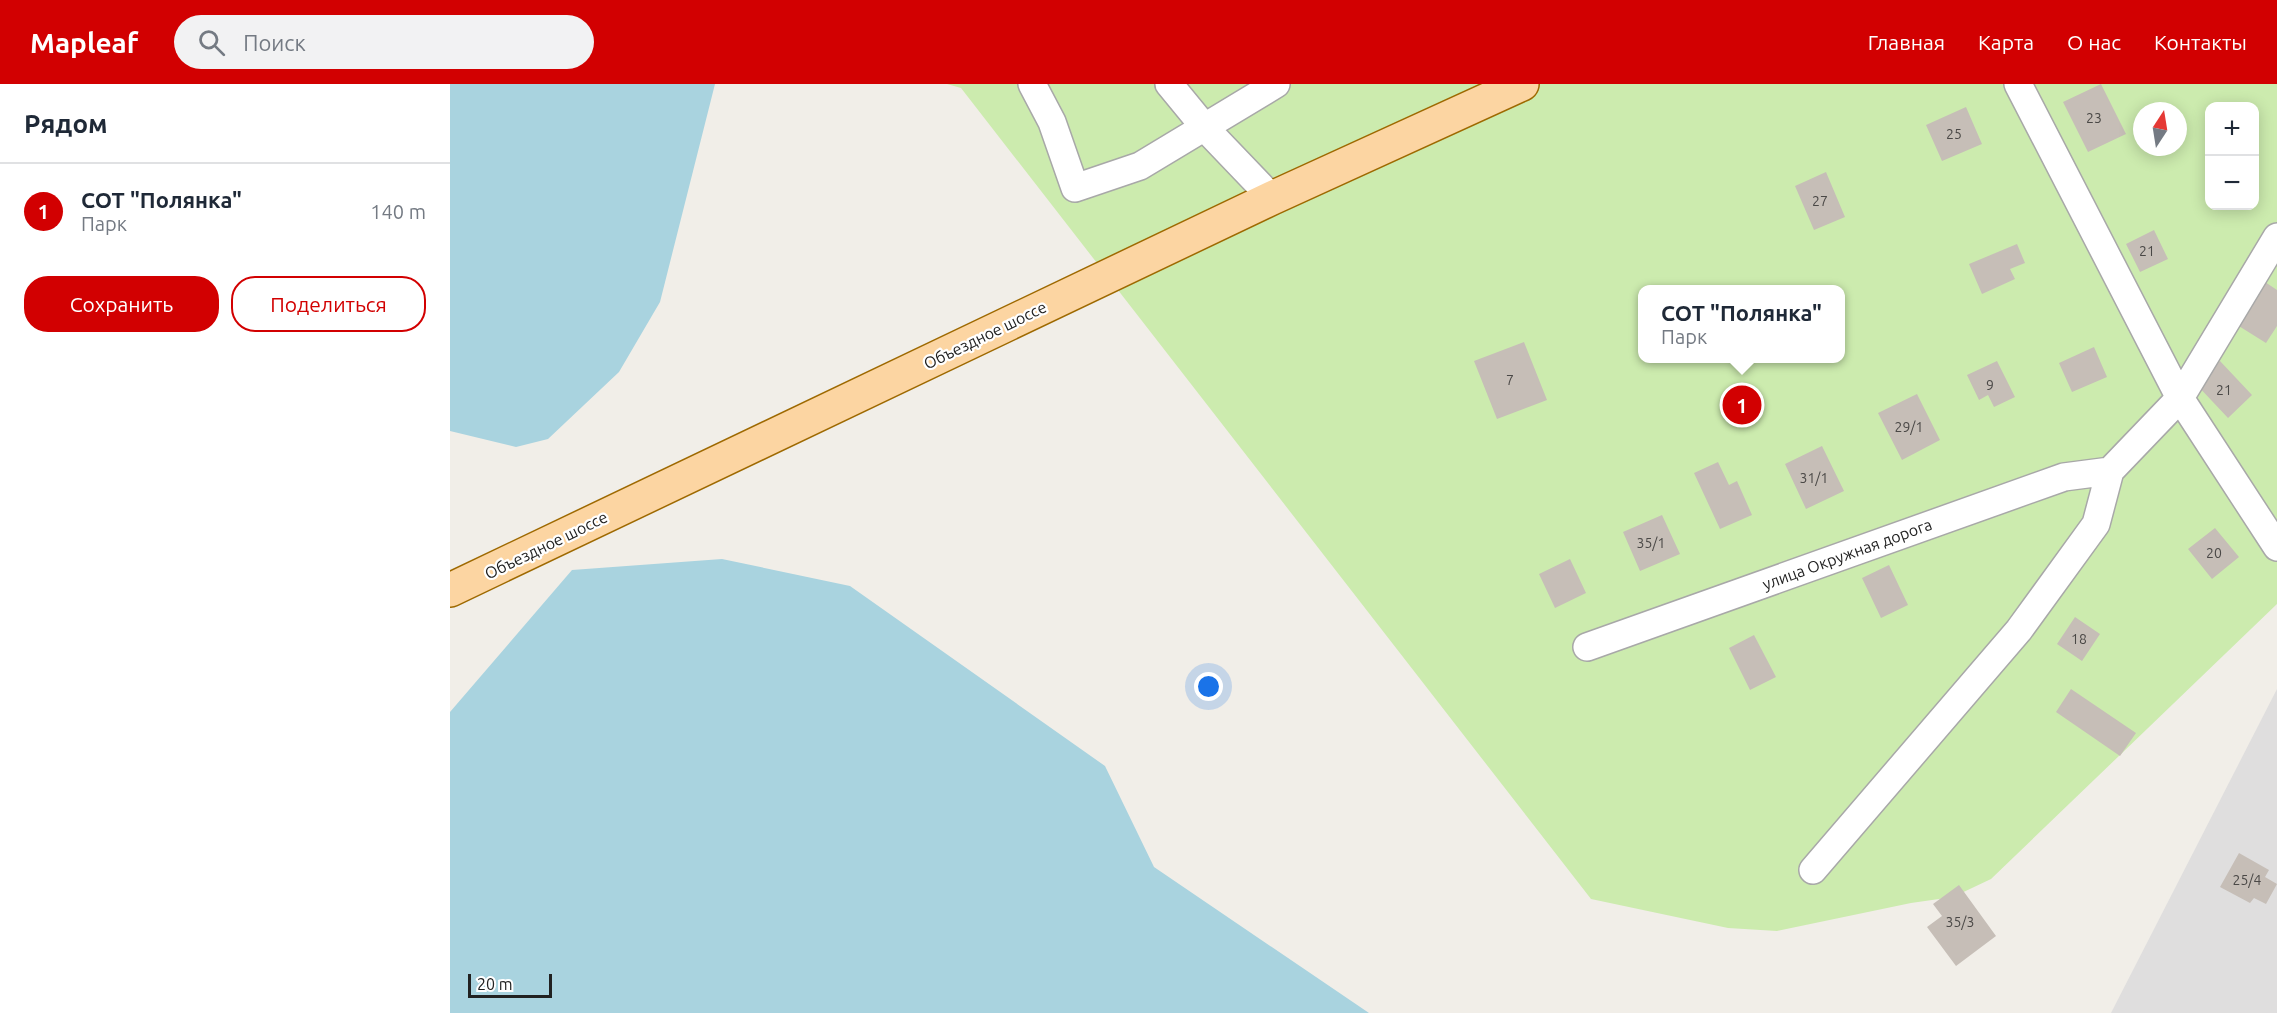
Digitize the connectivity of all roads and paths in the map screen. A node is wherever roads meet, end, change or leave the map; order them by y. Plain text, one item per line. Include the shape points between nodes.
1 (1032, 84) edge
2 (1169, 84) edge
3 (1276, 84) edge
4 (1522, 84) edge
5 (2018, 84) edge
6 (1206, 129) junction
7 (1272, 198) junction
8 (2277, 237) edge
9 (2180, 398) junction
10 (2110, 471) junction
11 (2277, 547) edge
12 (450, 591) edge
13 (1587, 647) dead end
14 (1813, 870) dead end

1 - 6 street via 1052,122 1075,188 1140,166
2 - 6 street
3 - 6 street
4 - 7 main road, Объездное шоссе
5 - 9 street
6 - 7 street
7 - 12 main road, Объездное шоссе
8 - 9 street
9 - 10 street
9 - 11 street
10 - 13 street, улица Окружная дорога via 2064,477
10 - 14 street via 2096,524 2019,630

